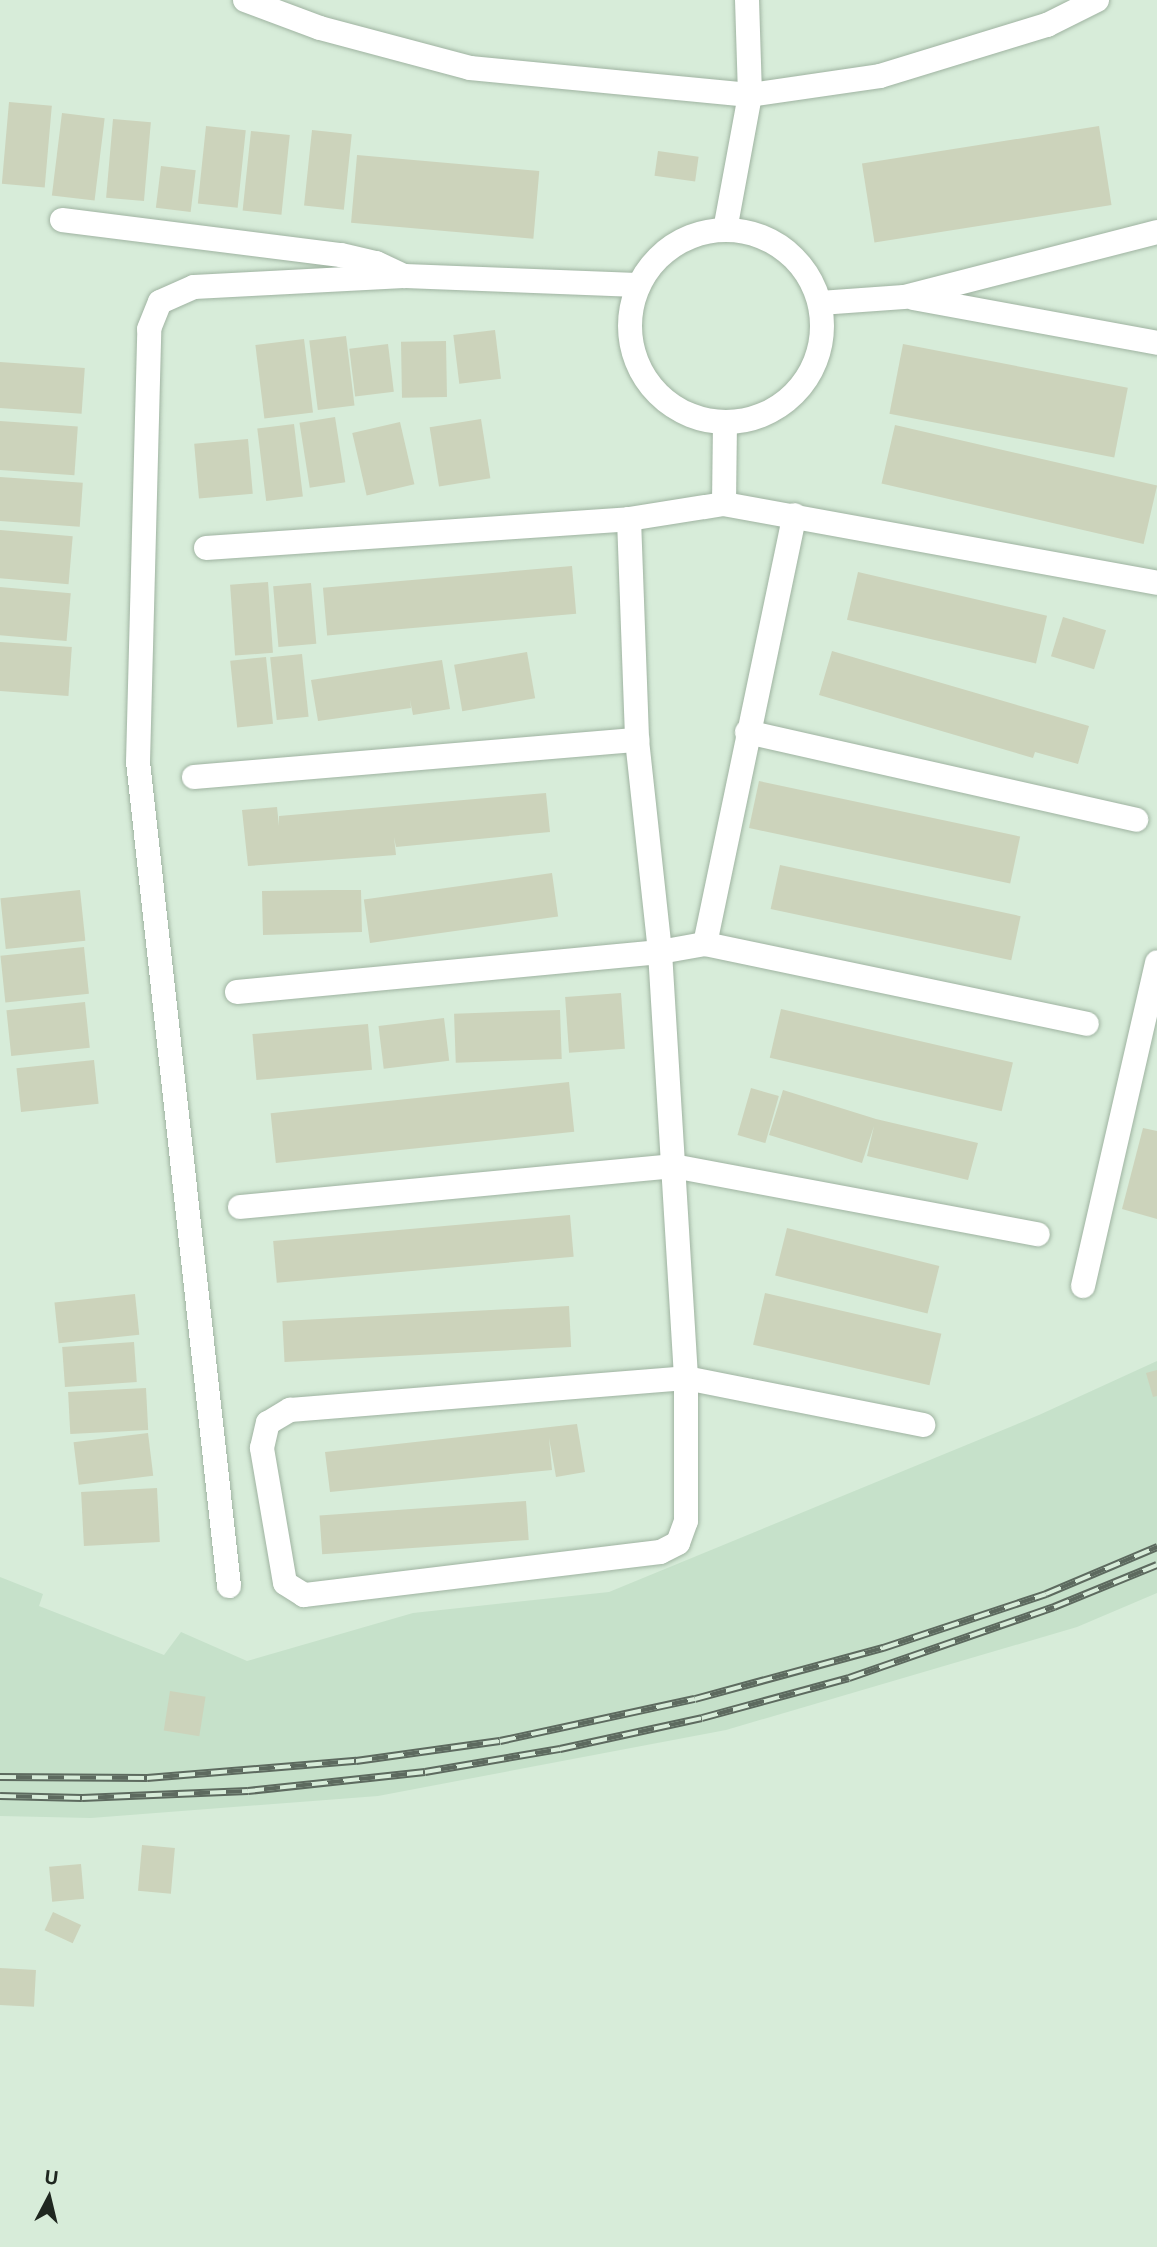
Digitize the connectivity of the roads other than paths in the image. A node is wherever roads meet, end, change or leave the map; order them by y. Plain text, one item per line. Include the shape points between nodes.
1 (246, 0) edge
2 (747, 0) edge
3 (1097, 0) edge
4 (750, 95) junction
5 (61, 220) dead end
6 (725, 230) junction
7 (1157, 232) edge
8 (404, 276) junction
9 (638, 285) junction
10 (904, 296) junction
11 (820, 303) junction
12 (1157, 342) edge
13 (725, 423) junction
14 (724, 504) junction
15 (795, 515) junction
16 (629, 519) junction
17 (206, 548) dead end
18 (1157, 583) edge
19 (747, 732) junction
20 (637, 740) junction
21 (194, 777) dead end
22 (1136, 820) dead end
23 (705, 944) junction
24 (660, 952) junction
25 (1157, 962) edge
26 (237, 992) dead end
27 (1087, 1024) dead end
28 (673, 1166) junction
29 (240, 1207) dead end
30 (1038, 1234) dead end
31 (1083, 1286) dead end
32 (686, 1378) junction
33 (923, 1425) dead end
34 (229, 1586) dead end

1 - 4 street via 320,28 470,68
2 - 4 street
3 - 4 street via 1047,25 880,76
4 - 6 street
5 - 8 street via 341,255
6 - 9 street via 690,237 660,256
6 - 11 street via 757,235 785,250 807,274
7 - 10 street
8 - 9 street
8 - 34 street via 194,287 160,302 149,330 138,762
9 - 13 street via 629,322 635,360 656,393 687,415
10 - 11 street
10 - 12 street
11 - 13 street via 822,338 812,371 790,399 760,417
13 - 14 street
14 - 15 street
14 - 16 street
15 - 18 street
15 - 19 street
16 - 17 street
16 - 20 street
19 - 22 street
19 - 23 street
20 - 21 street
20 - 24 street
23 - 24 street
23 - 27 street
24 - 26 street
24 - 28 street
25 - 31 street
28 - 29 street
28 - 30 street
28 - 32 street
32 - 32 street via 289,1410 268,1423 262,1448 285,1583 304,1595 660,1552 678,1543 687,1521
32 - 33 street

